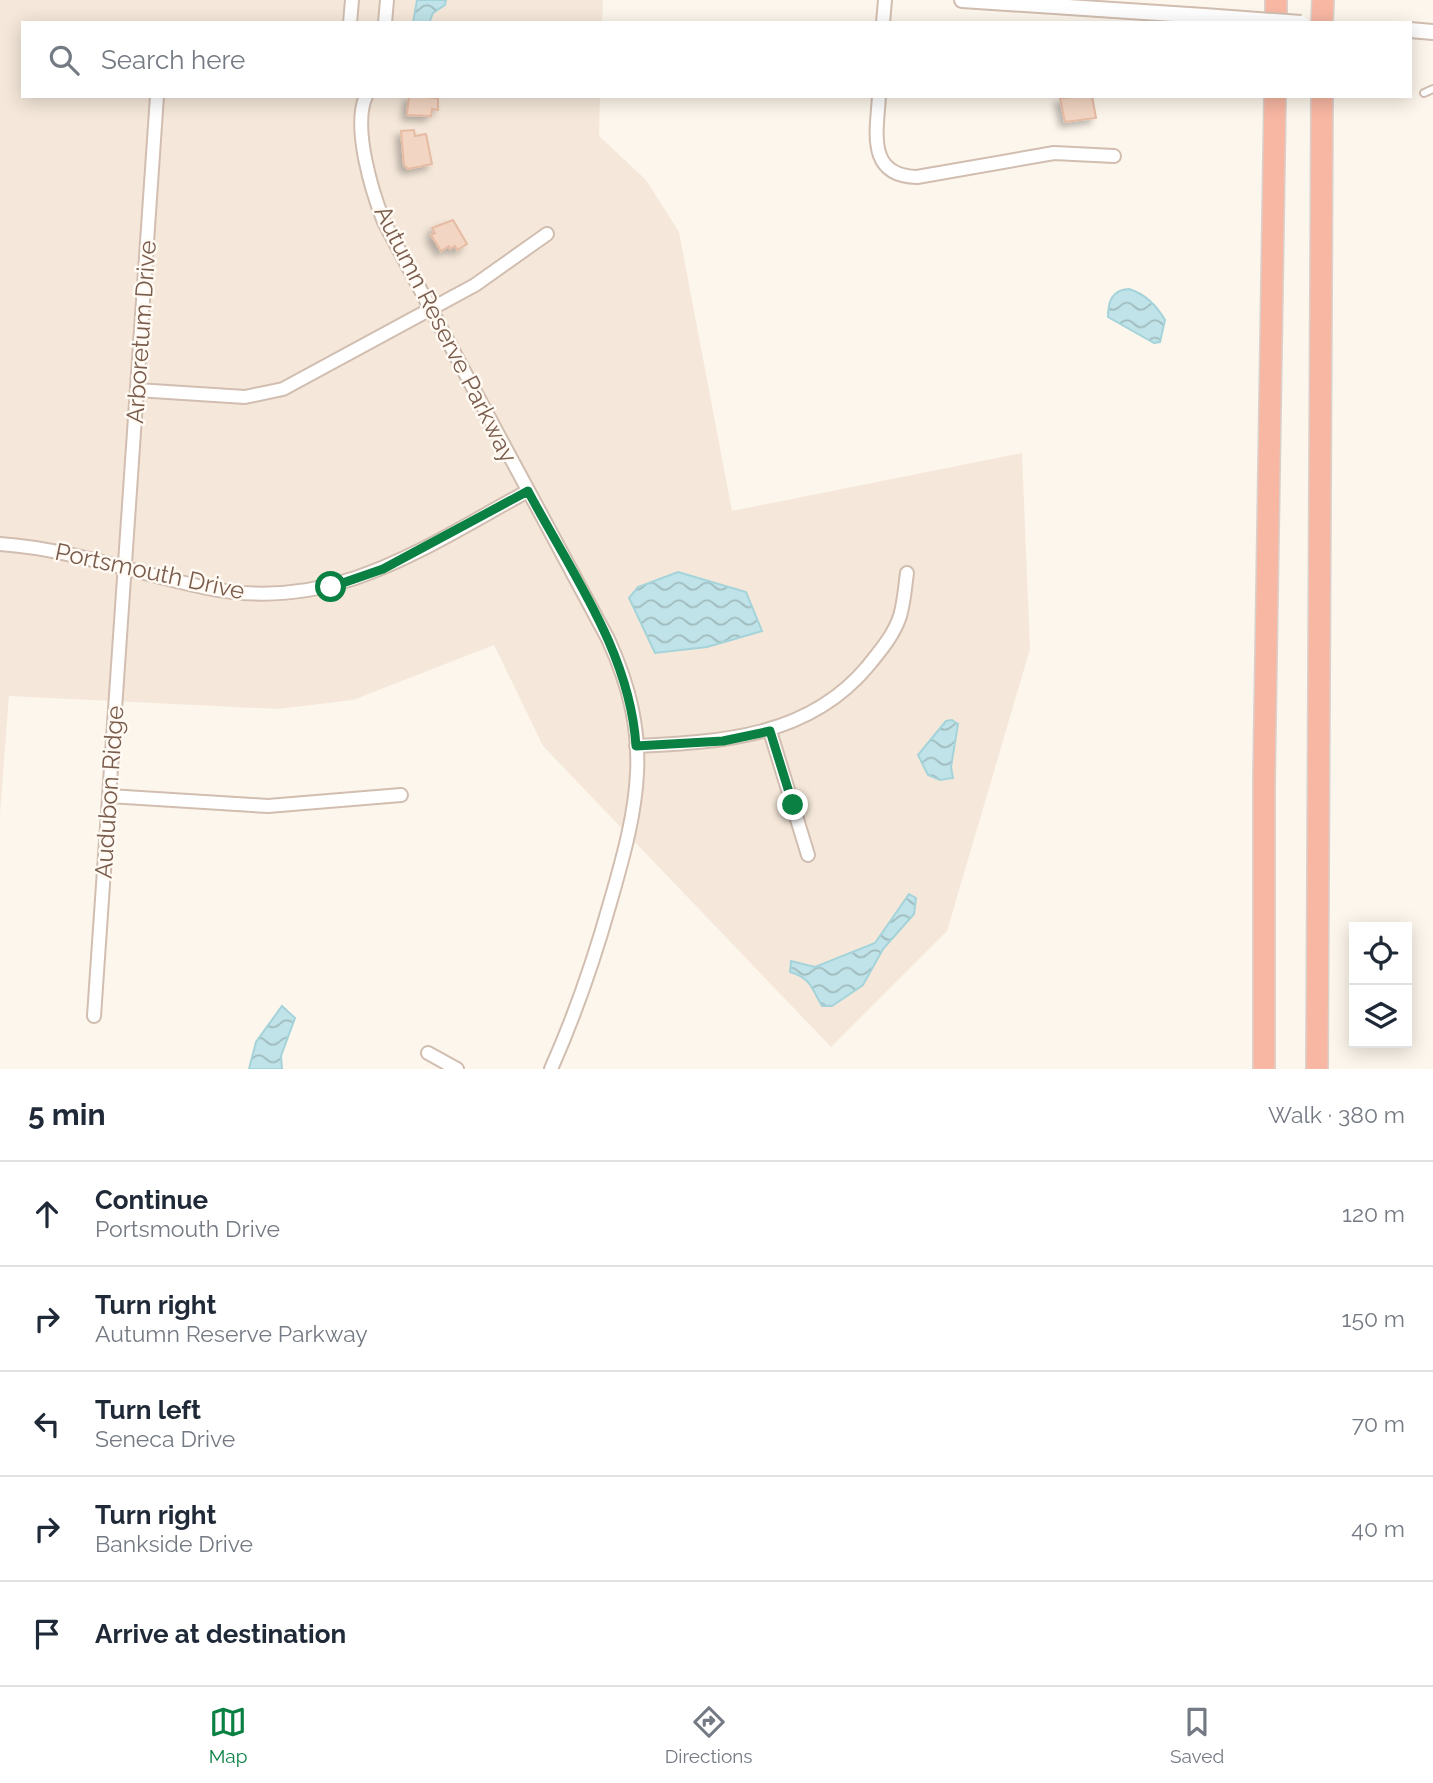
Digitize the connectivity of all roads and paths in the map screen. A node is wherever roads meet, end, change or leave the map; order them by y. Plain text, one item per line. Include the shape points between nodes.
1 (352, 0) edge
2 (387, 0) edge
3 (885, 0) edge
4 (962, 0) edge
5 (1276, 0) edge
6 (1322, 0) edge
7 (350, 21) edge
8 (385, 21) edge
9 (883, 21) edge
10 (1273, 21) edge
11 (1276, 21) edge
12 (1322, 21) edge
13 (1412, 30) edge
14 (1433, 32) edge
15 (1433, 89) edge
16 (1424, 93) dead end
17 (157, 98) edge
18 (879, 98) edge
19 (1275, 98) edge
20 (1322, 98) edge
21 (362, 99) edge
22 (1114, 156) dead end
23 (547, 234) dead end
24 (430, 310) junction
25 (137, 390) junction
26 (528, 491) junction
27 (0, 544) edge
28 (125, 568) junction
29 (907, 573) dead end
30 (770, 731) junction
31 (636, 746) junction
32 (401, 795) dead end
33 (109, 796) junction
34 (808, 855) dead end
35 (94, 1016) dead end
36 (428, 1053) dead end
37 (457, 1069) edge
38 (551, 1069) edge
39 (1264, 1069) edge
40 (1317, 1069) edge

1 - 7 street
2 - 8 street
3 - 9 street
4 - 10 street, bridge
5 - 11 highway
6 - 12 highway
13 - 14 street
15 - 16 lane
17 - 25 street, Arboretum Drive
18 - 22 street via 877,151 898,175 916,177 1054,153
19 - 39 highway
20 - 40 highway
21 - 24 street, Autumn Reserve Parkway via 365,150 376,200
23 - 24 street via 497,271
24 - 25 street via 272,393 234,397
24 - 26 street, Autumn Reserve Parkway
25 - 28 street, Arboretum Drive
26 - 28 street, Portsmouth Drive via 383,569 321,590 236,593
26 - 31 street, Autumn Reserve Parkway via 615,654 629,695
27 - 28 street, Portsmouth Drive via 47,548
28 - 33 street, Audubon Ridge
29 - 30 street via 900,617 864,671 831,700
30 - 31 street via 723,741
30 - 34 street
31 - 38 street, Autumn Reserve Parkway via 637,796 625,853 583,993
32 - 33 street via 268,806
33 - 35 street, Audubon Ridge
36 - 37 street

